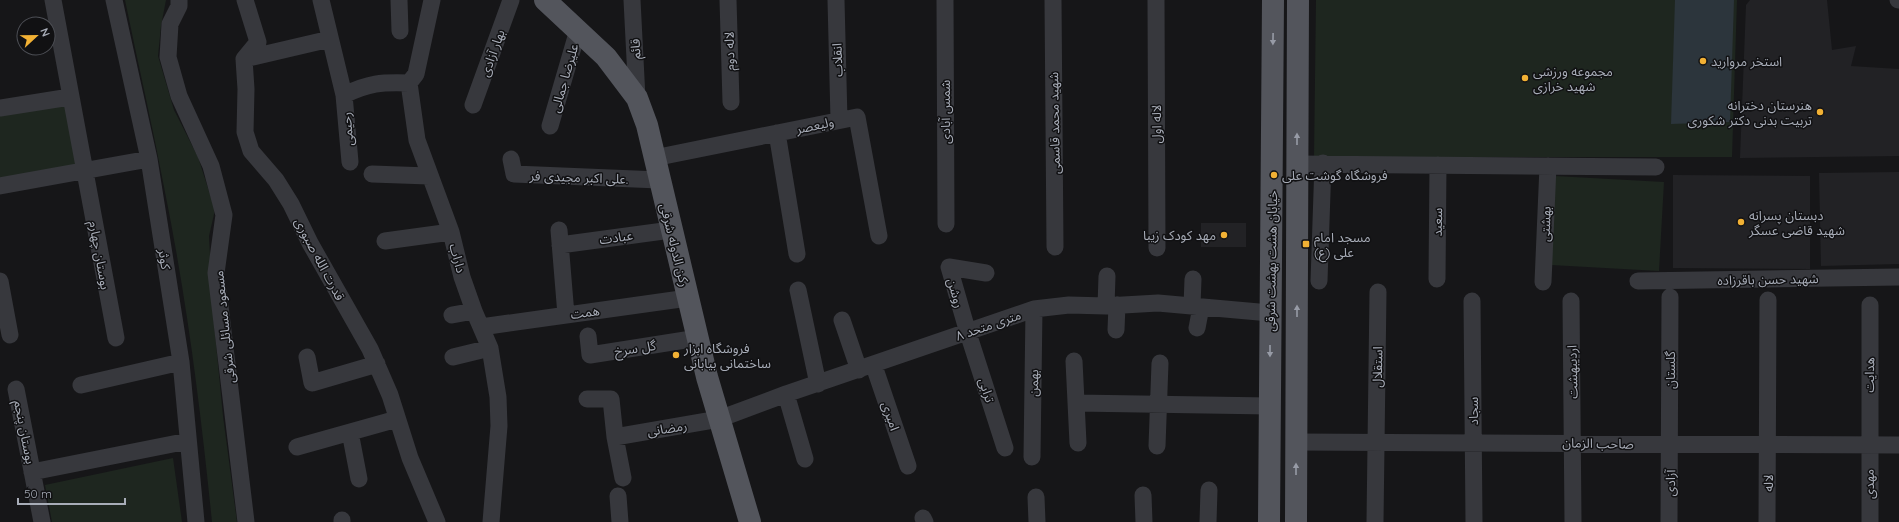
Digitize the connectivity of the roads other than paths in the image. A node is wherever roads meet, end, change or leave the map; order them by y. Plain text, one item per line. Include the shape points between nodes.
1 (53, 0) edge
2 (114, 0) edge
3 (179, 0) edge
4 (245, 0) edge
5 (321, 0) edge
6 (400, 0) edge
7 (432, 0) edge
8 (511, 0) edge
9 (545, 0) edge
10 (632, 0) edge
11 (728, 0) edge
12 (836, 0) edge
13 (945, 0) edge
14 (1053, 0) edge
15 (1156, 0) edge
16 (1273, 0) edge
17 (1298, 0) edge
18 (578, 30) junction
19 (400, 31) dead end
20 (330, 39) junction
21 (244, 59) junction
22 (409, 83) junction
23 (344, 96) junction
24 (70, 97) junction
25 (637, 98) junction
26 (730, 102) dead end
27 (473, 105) dead end
28 (0, 108) edge
29 (839, 120) junction
30 (550, 126) dead end
31 (777, 133) junction
32 (654, 158) junction
33 (150, 159) junction
34 (511, 159) dead end
35 (350, 162) dead end
36 (1323, 163) junction
37 (1297, 164) junction
38 (1438, 164) junction
39 (1548, 166) junction
40 (1656, 167) dead end
41 (85, 171) junction
42 (372, 174) dead end
43 (429, 176) junction
44 (659, 180) junction
45 (0, 186) edge
46 (946, 224) dead end
47 (672, 230) junction
48 (451, 232) junction
49 (879, 236) dead end
50 (385, 241) dead end
51 (1055, 247) dead end
52 (1157, 248) dead end
53 (797, 254) dead end
54 (986, 273) dead end
55 (1107, 276) dead end
56 (1899, 277) edge
57 (1193, 279) dead end
58 (1437, 279) dead end
59 (0, 281) edge
60 (1319, 281) dead end
61 (1638, 281) dead end
62 (1543, 282) dead end
63 (798, 290) dead end
64 (1378, 292) dead end
65 (1670, 296) dead end
66 (688, 298) junction
67 (1768, 300) dead end
68 (1472, 301) dead end
69 (1571, 301) dead end
70 (1870, 305) dead end
71 (1112, 306) junction
72 (1196, 307) junction
73 (1034, 309) junction
74 (1270, 313) junction
75 (452, 315) dead end
76 (566, 315) junction
77 (478, 319) junction
78 (842, 320) dead end
79 (1196, 328) dead end
80 (1116, 330) dead end
81 (968, 333) junction
82 (10, 335) dead end
83 (588, 336) dead end
84 (116, 338) dead end
85 (698, 338) junction
86 (490, 348) junction
87 (307, 357) dead end
88 (453, 357) dead end
89 (1074, 361) dead end
90 (181, 362) junction
91 (1160, 363) dead end
92 (377, 364) junction
93 (867, 368) junction
94 (818, 384) junction
95 (81, 386) dead end
96 (16, 389) dead end
97 (786, 394) junction
98 (587, 399) dead end
99 (1076, 402) junction
100 (1158, 404) junction
101 (1270, 406) junction
102 (397, 419) junction
103 (719, 419) junction
104 (350, 432) junction
105 (615, 437) junction
106 (188, 441) junction
107 (1296, 442) junction
108 (1376, 442) junction
109 (1473, 442) junction
110 (1078, 443) dead end
111 (1573, 443) junction
112 (1671, 444) junction
113 (1768, 445) junction
114 (1899, 445) edge
115 (1157, 446) dead end
116 (1868, 446) junction
117 (297, 447) dead end
118 (1005, 448) dead end
119 (1032, 457) dead end
120 (805, 459) dead end
121 (908, 466) dead end
122 (32, 472) junction
123 (623, 478) dead end
124 (359, 480) dead end
125 (1269, 489) junction
126 (1209, 490) dead end
127 (1296, 491) junction
128 (1143, 495) dead end
129 (618, 496) dead end
130 (1036, 497) dead end
131 (42, 522) edge
132 (196, 522) edge
133 (246, 522) edge
134 (438, 522) edge
135 (491, 522) edge
136 (620, 522) edge
137 (750, 522) edge
138 (1037, 522) edge
139 (1144, 522) edge
140 (1208, 522) edge
141 (1269, 522) edge
142 (1296, 522) edge
143 (1375, 522) edge
144 (1474, 522) edge
145 (1573, 522) edge
146 (1669, 522) edge
147 (1767, 522) edge
148 (1870, 522) edge

1 - 24 street, بوستان چهارم
2 - 33 street, کوثر
3 - 133 street, مسعود مسائلی شرقی via 179,6 170,24 168,57 179,96 211,166 224,215 216,273
4 - 21 street via 258,42
5 - 20 street, رحیمی
6 - 19 street
7 - 22 street via 416,74
8 - 27 street, بهار آزادی
9 - 18 main road, رکن الدوله شرقی
10 - 25 street, قائم
11 - 26 street, لاله دوم
12 - 29 street, انقلاب
13 - 46 street, شمس آبادی
14 - 51 street, شهید محمد قاسمی
15 - 52 street, لاله اول
16 -> 74 main road, خیابان هشت بهشت شرقی
37 -> 17 main road, خیابان هشت بهشت شرقی
18 - 25 main road, رکن الدوله شرقی via 606,57
18 - 30 street, علیرضا جمالی
20 - 21 street
20 - 23 street, رحیمی
21 - 92 street, قدرت الله صبوری via 245,132 251,151 276,180 291,204
22 - 23 street via 378,82
22 - 43 street, داراب via 417,140
23 - 35 street, رحیمی
24 - 28 street
24 - 41 street, بوستان چهارم
25 - 32 main road, رکن الدوله شرقی via 647,125
29 - 31 street, ولیعصر
29 - 49 street, ولیعصر via 857,117
31 - 32 street, ولیعصر
31 - 53 street
32 - 44 main road, رکن الدوله شرقی
33 - 41 street
33 - 90 street, کوثر
34 - 44 street, علی اکبر مجیدی فر. via 514,174
36 - 37 street
36 - 38 street
36 - 60 street
107 -> 37 main road, خیابان هشت بهشت شرقی
38 - 39 street
38 - 58 street, سعید
39 - 40 street
39 - 62 street, بهشتی
41 - 45 street
41 - 84 street, بوستان چهارم
42 - 43 street
43 - 48 street, داراب
44 - 47 main road, رکن الدوله شرقی
47 - 66 main road, رکن الدوله شرقی
47 - 76 street, عبادت via 560,238
48 - 50 street
48 - 77 street, داراب via 462,277
54 - 81 street, روشن via 949,267
55 - 71 street
56 - 61 street, شهید حسن باقرزاده
57 - 72 street
59 - 82 street
63 - 94 street
64 - 108 street, استقلال
65 - 112 street, گلستان
66 - 76 street, همت
66 - 85 main road, رکن الدوله شرقی
67 - 113 street, لاله
68 - 109 street, سجاد
69 - 111 street, اردیبهشت
70 - 116 street, هدایت
71 - 72 street, ۸ متری متحد via 1158,304
71 - 73 street, ۸ متری متحد via 1069,304
71 - 80 street
72 - 74 street, ۸ متری متحد
72 - 79 street
73 - 81 street, ۸ متری متحد
73 - 119 street, بهمن
74 -> 101 main road, خیابان هشت بهشت شرقی
75 - 77 street, همت
76 - 77 street, همت
77 - 86 street, داراب
78 - 93 street, امیری
81 - 93 street, ۸ متری متحد
81 - 118 street, ترابی
83 - 85 street, گل سرخ via 590,355
85 - 103 main road, رکن الدوله شرقی
86 - 88 street
86 - 135 street, داراب via 498,397 499,426
87 - 92 street via 312,382
89 - 99 street
90 - 95 street
90 - 106 street, کوثر
91 - 100 street
92 - 102 street, قدرت الله صبوری
93 - 94 street, ۸ متری متحد
93 - 121 street, امیری
94 - 97 street, ۸ متری متحد
96 - 122 street, بوستان پنجم
97 - 103 street, ۸ متری متحد
97 - 120 street
98 - 105 street via 611,399
99 - 100 street
99 - 110 street
100 - 101 street
100 - 115 street
101 - 125 main road, خیابان هشت بهشت شرقی
102 - 104 street
102 - 134 street, قدرت الله صبوری via 410,458
103 - 105 street, رمضانی
103 - 137 main road, رکن الدوله شرقی
104 - 117 street
104 - 124 street
105 - 123 street
106 - 122 street
106 - 132 street, کوثر
107 - 108 street, صاحب الزمان
127 -> 107 main road, خیابان هشت بهشت شرقی
108 - 109 street, صاحب الزمان
108 - 143 street, استقلال
109 - 111 street, صاحب الزمان
109 - 144 street, سجاد
111 - 112 street, صاحب الزمان
111 - 145 street, اردیبهشت
112 - 113 street, صاحب الزمان
112 - 146 street, آزادی
113 - 116 street, صاحب الزمان
113 - 147 street, لاله
114 - 116 street, صاحب الزمان
116 - 148 street, مهدی
122 - 131 street, بوستان پنجم
125 - 127 main road
125 - 141 main road, خیابان هشت بهشت شرقی
126 - 140 street
127 - 142 main road, خیابان هشت بهشت شرقی
128 - 139 street
129 - 136 street
130 - 138 street

